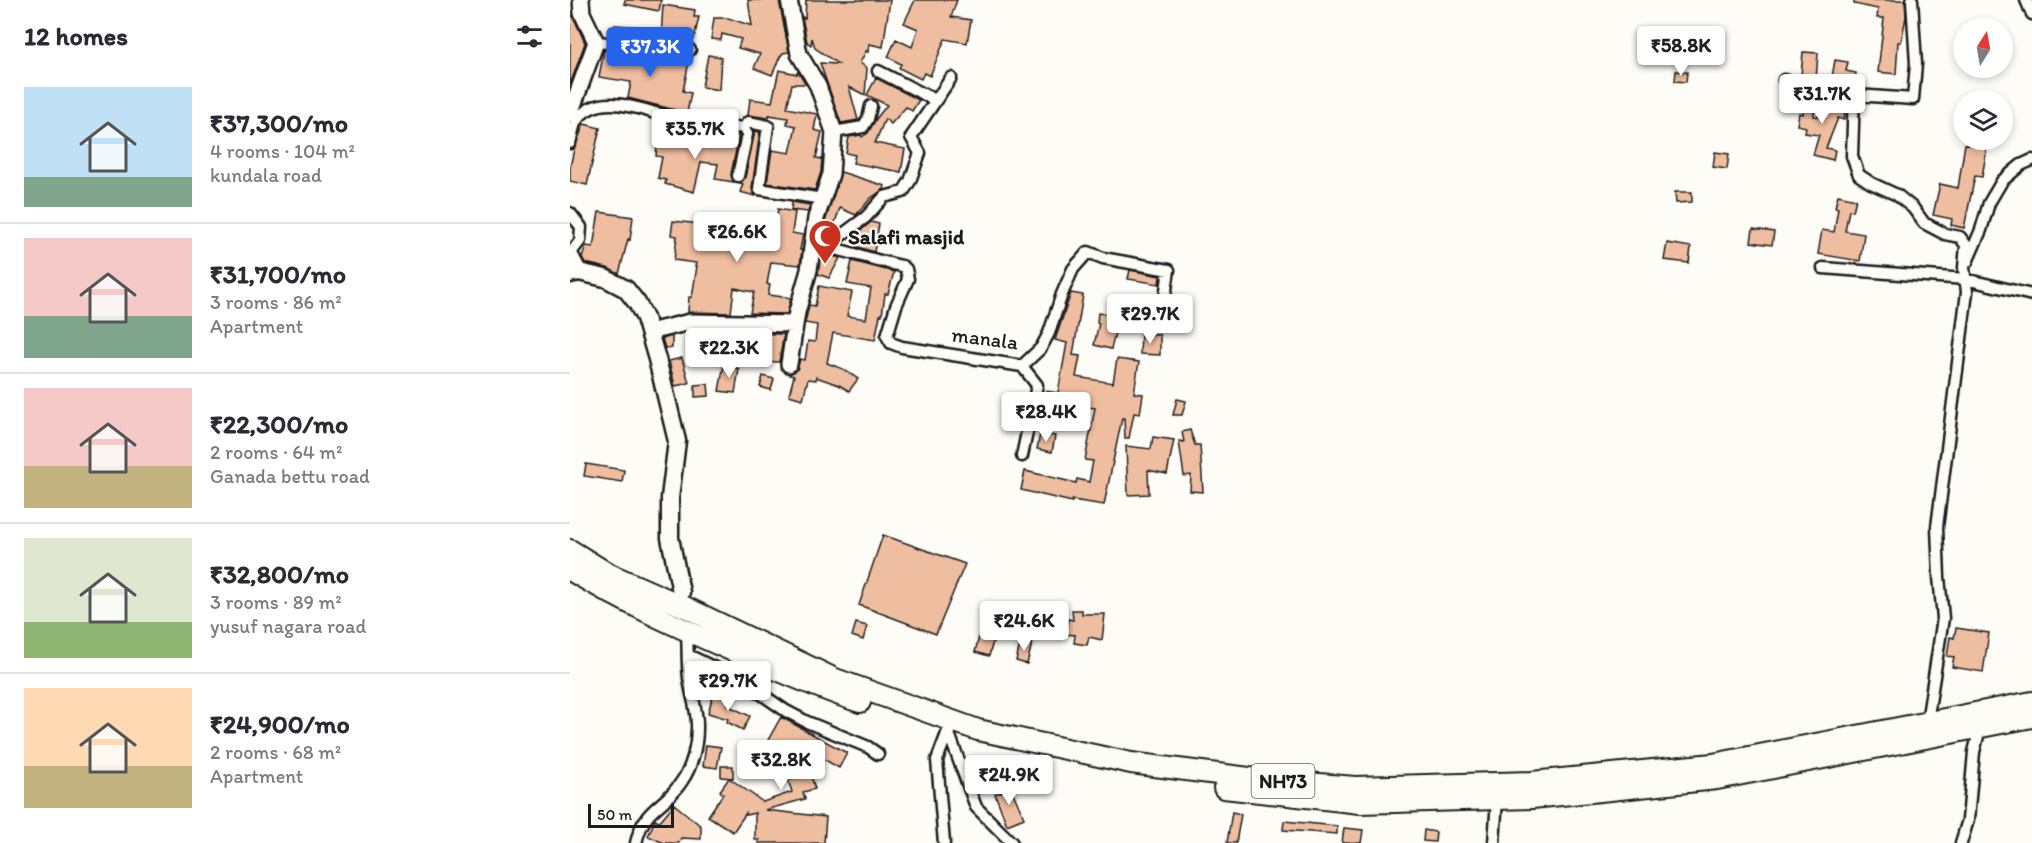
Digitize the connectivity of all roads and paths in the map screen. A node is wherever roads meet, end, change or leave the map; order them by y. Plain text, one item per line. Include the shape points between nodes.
1 (581, 0) edge
2 (789, 0) edge
3 (1912, 0) edge
4 (2026, 0) edge
5 (2032, 14) edge
6 (596, 42) junction
7 (690, 50) dead end
8 (878, 71) dead end
9 (951, 78) dead end
10 (1784, 80) dead end
11 (1854, 93) junction
12 (935, 100) junction
13 (871, 105) dead end
14 (570, 114) edge
15 (743, 128) junction
16 (834, 132) junction
17 (570, 143) edge
18 (2032, 160) edge
19 (738, 176) dead end
20 (823, 199) junction
21 (570, 213) edge
22 (820, 245) junction
23 (570, 254) edge
24 (1964, 267) junction
25 (1823, 268) dead end
26 (575, 273) edge
27 (1965, 279) junction
28 (2032, 295) edge
29 (1167, 320) dead end
30 (795, 324) junction
31 (649, 332) junction
32 (789, 364) dead end
33 (1022, 366) junction
34 (1022, 456) dead end
35 (570, 550) edge
36 (570, 570) edge
37 (676, 603) junction
38 (687, 631) junction
39 (688, 655) junction
40 (2032, 702) edge
41 (2032, 717) edge
42 (1928, 722) junction
43 (1980, 728) junction
44 (948, 731) junction
45 (878, 754) dead end
46 (1497, 799) junction
47 (636, 843) edge
48 (944, 843) edge
49 (1012, 843) edge
50 (1494, 843) edge
51 (1961, 843) edge

1 - 6 main road via 582,13
2 - 16 main road via 799,54 818,86
3 - 11 street via 1916,64 1913,99
4 - 5 street
6 - 7 street
6 - 14 main road
8 - 12 street
9 - 12 street
10 - 11 street
11 - 24 street via 1852,156 1859,175 1896,195 1913,208 1924,224 1960,237 1966,245
12 - 22 street via 911,137 920,153 903,192 884,197 866,217
13 - 16 street via 863,127
15 - 17 street via 605,103 585,112 576,122
15 - 19 street via 747,134
15 - 20 street via 748,122 768,126 759,189
16 - 20 main road via 831,174
18 - 24 street via 2002,181
20 - 22 main road via 816,218
21 - 23 street via 581,227 580,241
22 - 30 main road
22 - 33 street, manala via 906,269 908,279 887,336 891,343
23 - 26 main road
24 - 27 street
25 - 27 street
26 - 31 main road via 605,278 626,290 637,303
27 - 28 street
27 - 42 street via 1967,291 1937,527 1943,618
29 - 33 street, manala via 1169,270 1088,252 1073,269 1041,348
30 - 31 main road via 690,322
30 - 32 main road
31 - 37 main road via 677,441 670,498 670,538 681,592
33 - 34 street via 1037,385
35 - 37 highway, NH73 via 607,573
36 - 38 highway, NH73
37 - 42 highway, NH73 via 835,679 978,730 1131,763 1249,778 1355,787 1532,782 1713,764
38 - 39 street
38 - 44 highway, NH73 via 829,692
39 - 45 street via 744,682 807,722 841,734
39 - 47 street via 697,727 691,765 682,782 639,828
40 - 42 highway, NH73
41 - 43 highway, NH73
43 - 46 highway, NH73 via 1717,779
43 - 51 street via 1968,820
44 - 46 highway, NH73 via 1131,774 1247,792 1360,803
44 - 48 street via 937,760
44 - 49 street via 976,807
46 - 50 street

